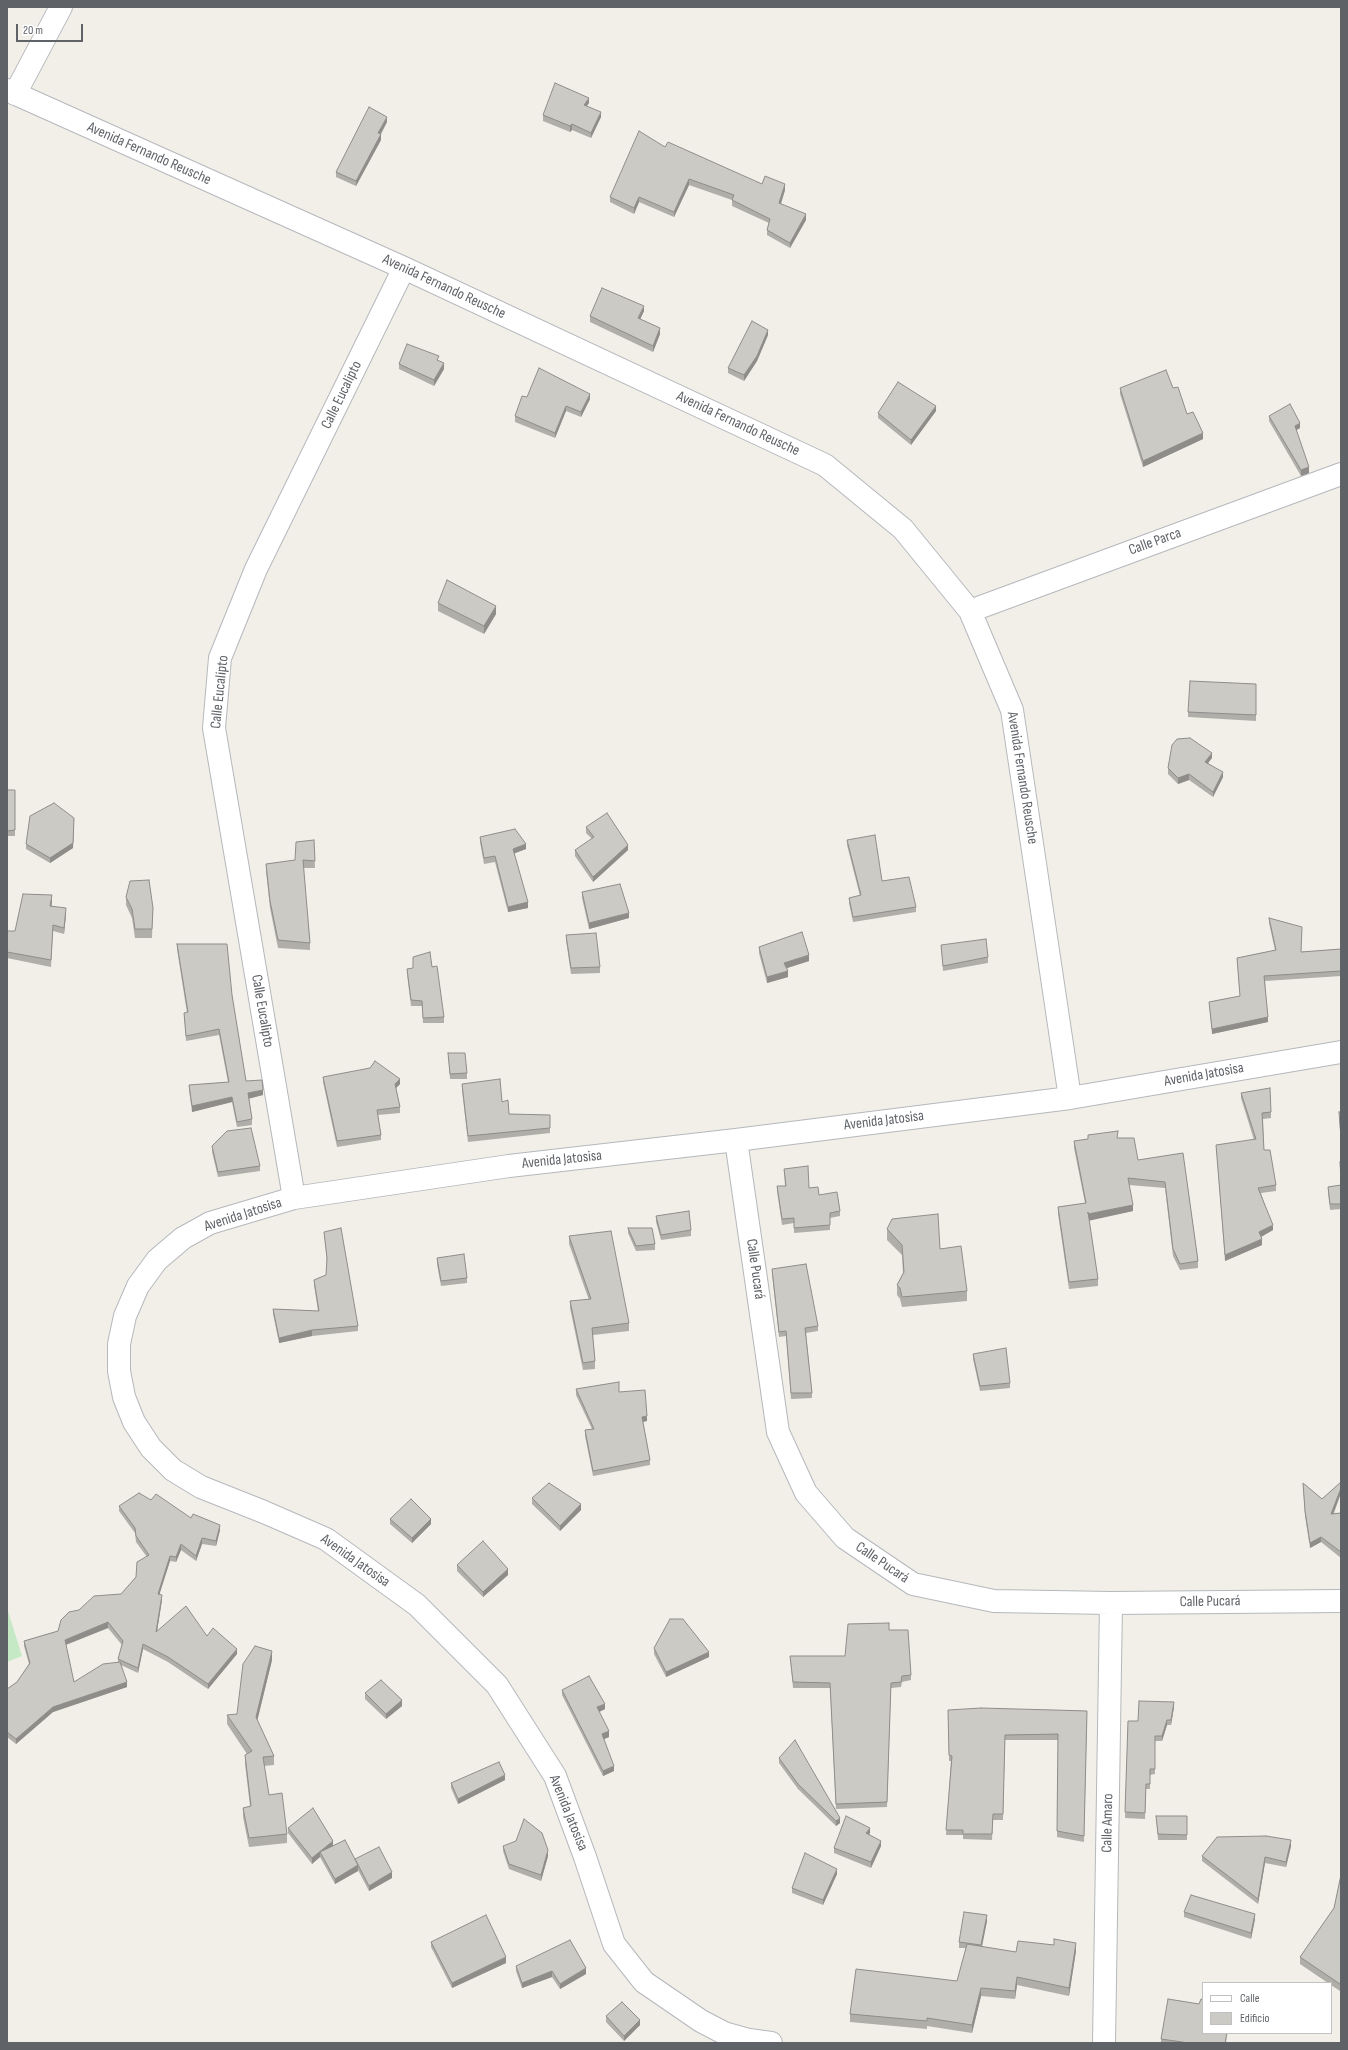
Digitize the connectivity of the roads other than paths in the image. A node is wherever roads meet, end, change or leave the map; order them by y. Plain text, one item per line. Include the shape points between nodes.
1 (61, 7) edge
2 (11, 92) edge
3 (404, 268) junction
4 (1341, 474) edge
5 (970, 611) junction
6 (1341, 1052) edge
7 (1070, 1098) junction
8 (736, 1140) junction
9 (294, 1198) junction
10 (1341, 1601) edge
11 (1111, 1603) junction
12 (771, 2043) edge
13 (1104, 2043) edge

1 - 2 street
2 - 3 street, Avenida Fernando Reusche
3 - 5 street, Avenida Fernando Reusche via 825,465 903,529
3 - 9 street, Calle Eucalipto via 256,569 220,658 214,728
4 - 5 street, Calle Parca
5 - 7 street, Avenida Fernando Reusche via 1012,710
6 - 7 street, Avenida Jatosisa
7 - 8 street, Avenida Jatosisa
8 - 9 street, Avenida Jatosisa via 509,1166
8 - 11 street, Calle Pucará via 778,1432 806,1493 845,1538 913,1584 994,1601
9 - 12 street, Avenida Jatosisa via 210,1223 183,1238 157,1260 138,1286 125,1316 119,1344 119,1371 124,1397 134,1422 151,1448 173,1470 200,1487 326,1539 417,1605 497,1685 555,1776 614,1944 644,1982 724,2033
10 - 11 street, Calle Pucará
11 - 13 street, Calle Amaro

